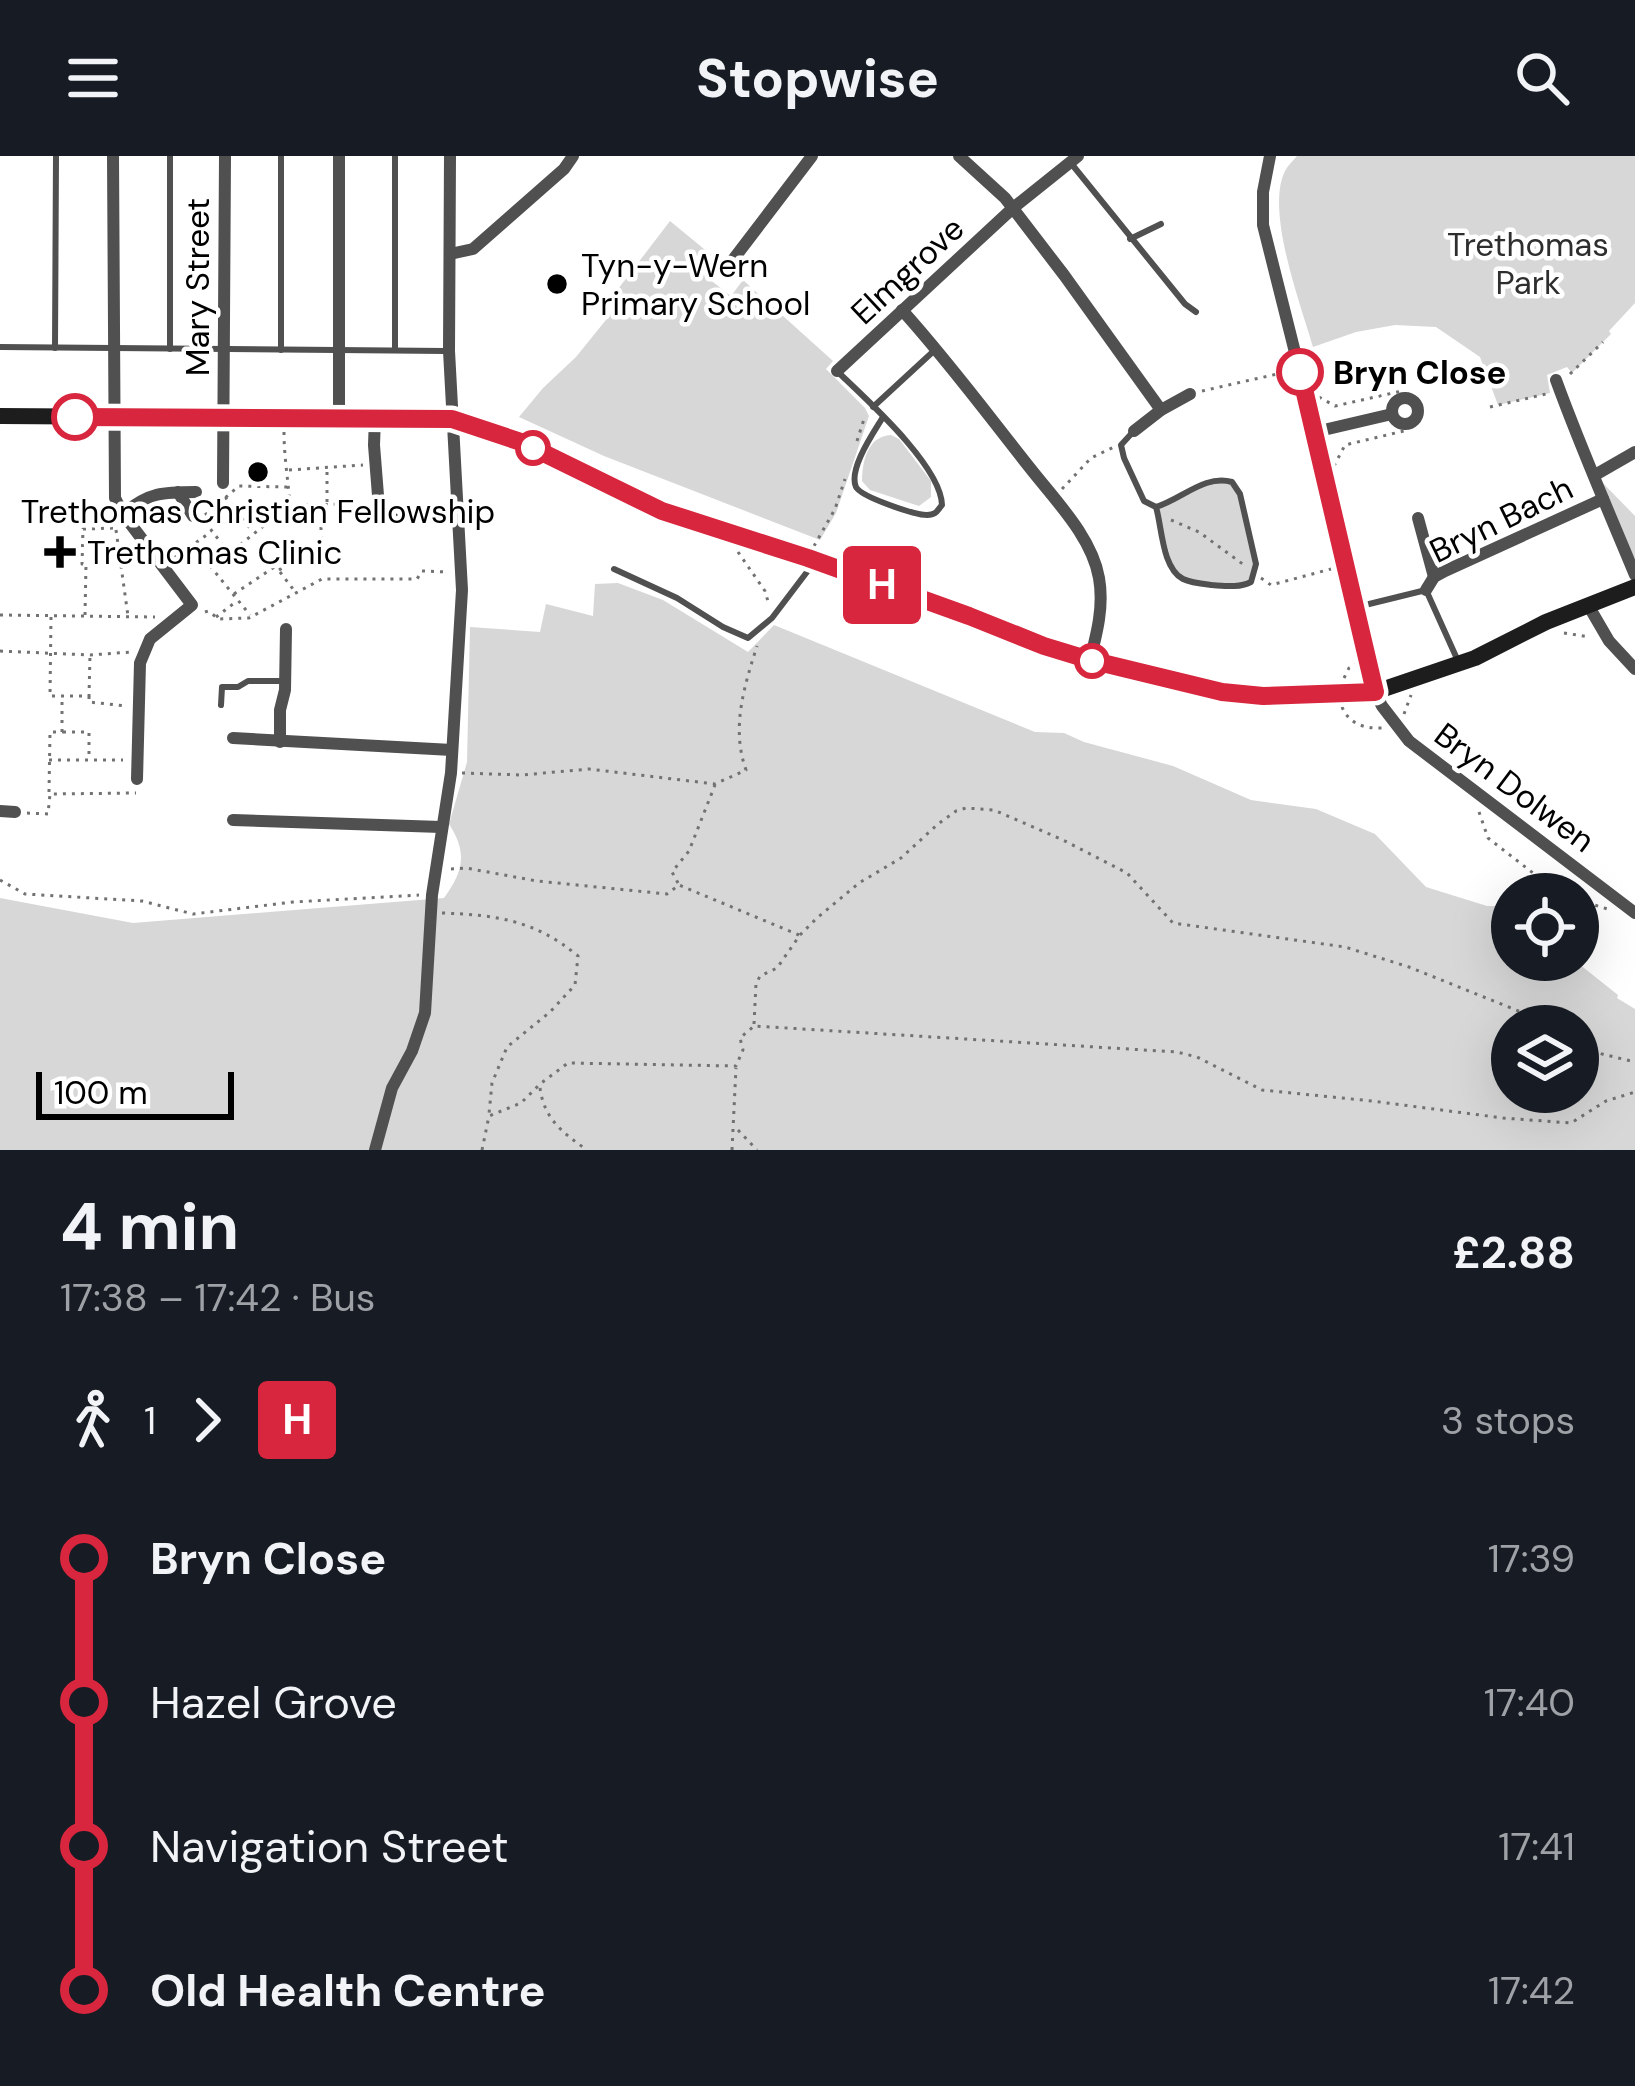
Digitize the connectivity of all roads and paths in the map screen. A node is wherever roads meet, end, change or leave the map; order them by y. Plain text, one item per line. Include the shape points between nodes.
1 (56, 156) edge
2 (113, 156) edge
3 (170, 156) edge
4 (225, 156) edge
5 (281, 156) edge
6 (339, 156) edge
7 (395, 156) edge
8 (450, 156) edge
9 (574, 156) edge
10 (812, 156) edge
11 (959, 156) edge
12 (1270, 156) edge
13 (1074, 159) edge
14 (1013, 208) junction
15 (1161, 224) dead end
16 (1130, 238) junction
17 (450, 254) junction
18 (729, 266) dead end
19 (902, 310) junction
20 (1196, 312) dead end
21 (1603, 342) dead end
22 (0, 347) edge
23 (55, 348) junction
24 (113, 348) junction
25 (937, 348) junction
26 (170, 349) junction
27 (223, 349) junction
28 (281, 350) junction
29 (339, 350) junction
30 (395, 350) junction
31 (449, 351) junction
32 (1300, 370) junction
33 (837, 371) joint
34 (1553, 386) junction
35 (1304, 389) junction
36 (1190, 394) joint
37 (1402, 398) junction
38 (872, 405) junction
39 (1490, 407) dead end
40 (1161, 410) junction
41 (1392, 414) junction
42 (0, 416) edge
43 (113, 417) junction
44 (884, 417) junction
45 (223, 418) junction
46 (284, 418) junction
47 (339, 418) junction
48 (375, 418) junction
49 (452, 419) junction
50 (1406, 424) junction
51 (1135, 430) joint
52 (1315, 432) junction
53 (1121, 445) junction
54 (855, 448) dead end
55 (1635, 452) edge
56 (377, 465) junction
57 (327, 468) junction
58 (288, 470) junction
59 (848, 471) dead end
60 (1595, 475) junction
61 (223, 483) joint
62 (1325, 483) junction
63 (289, 487) junction
64 (178, 492) junction
65 (196, 492) dead end
66 (115, 498) junction
67 (226, 498) junction
68 (1055, 499) junction
69 (1603, 499) junction
70 (324, 504) junction
71 (290, 505) junction
72 (1156, 507) junction
73 (379, 508) junction
74 (459, 510) junction
75 (122, 514) junction
76 (193, 516) dead end
77 (1418, 518) dead end
78 (394, 520) dead end
79 (116, 528) junction
80 (212, 531) junction
81 (722, 531) junction
82 (254, 533) junction
83 (193, 545) junction
84 (229, 553) junction
85 (271, 557) dead end
86 (811, 560) junction
87 (162, 566) junction
88 (212, 567) junction
89 (278, 568) junction
90 (614, 569) dead end
91 (462, 572) junction
92 (1635, 575) edge
93 (1430, 584) junction
94 (1635, 586) edge
95 (234, 594) junction
96 (297, 595) junction
97 (238, 600) junction
98 (192, 605) junction
99 (1588, 605) junction
100 (1356, 608) junction
101 (85, 614) junction
102 (51, 615) junction
103 (0, 616) edge
104 (128, 617) junction
105 (216, 617) junction
106 (251, 617) junction
107 (175, 618) junction
108 (772, 618) junction
109 (286, 628) dead end
110 (1535, 628) junction
111 (758, 632) junction
112 (1610, 640) junction
113 (146, 649) junction
114 (0, 651) edge
115 (51, 653) junction
116 (90, 655) junction
117 (1090, 660) junction
118 (1370, 660) junction
119 (1460, 664) junction
120 (1635, 669) edge
121 (285, 681) junction
122 (1407, 682) junction
123 (1375, 692) junction
124 (1337, 694) junction
125 (62, 696) junction
126 (89, 697) junction
127 (137, 700) junction
128 (221, 705) dead end
129 (1395, 725) junction
130 (62, 732) junction
131 (233, 738) dead end
132 (280, 742) junction
133 (452, 751) junction
134 (50, 760) junction
135 (88, 760) junction
136 (137, 760) junction
137 (451, 772) junction
138 (137, 779) joint
139 (715, 784) junction
140 (1470, 788) junction
141 (50, 794) junction
142 (7, 812) edge
143 (233, 820) dead end
144 (441, 826) junction
145 (437, 870) junction
146 (1533, 873) edge
147 (0, 880) edge
148 (680, 885) junction
149 (432, 895) junction
150 (1599, 907) edge
151 (1616, 912) dead end
152 (431, 913) junction
153 (1635, 913) edge
154 (800, 935) junction
155 (1504, 1005) edge
156 (754, 1026) junction
157 (1599, 1053) edge
158 (1635, 1062) edge
159 (736, 1066) junction
160 (539, 1084) junction
161 (1635, 1091) edge
162 (489, 1116) junction
163 (735, 1128) junction
164 (375, 1150) edge
165 (482, 1150) edge
166 (587, 1150) edge
167 (732, 1150) edge
168 (757, 1150) edge

1 - 23 lane
2 - 24 street
3 - 26 lane
4 - 27 street, Mary Street
5 - 28 lane
6 - 29 street
7 - 30 lane
8 - 17 street
9 - 17 street via 473,249
10 - 18 street
11 - 14 street
12 - 32 street via 1263,225
13 - 14 street, Elmgrove
13 - 16 lane
14 - 19 street, Elmgrove
14 - 40 street
15 - 16 lane
16 - 20 lane
17 - 31 street
19 - 25 street
19 - 33 street, Elmgrove
21 - 34 path
22 - 23 lane
23 - 24 lane
24 - 26 lane
24 - 43 street
25 - 38 lane
25 - 68 street
26 - 27 lane
27 - 28 lane
27 - 45 street, Mary Street
28 - 29 lane
29 - 30 lane
29 - 47 street
30 - 31 lane
31 - 49 street
32 - 35 street
32 - 36 path
33 - 38 lane
34 - 39 path
34 - 60 street
35 - 37 path via 1334,406 1402,391
35 - 52 street
36 - 40 street
37 - 41 street
37 - 50 street via 1419,407
38 - 44 lane
38 - 54 path
40 - 51 street
41 - 50 street
41 - 52 street
42 - 43 street
43 - 45 street
43 - 66 street
44 - 44 lane via 864,446 857,488 909,512 935,513 941,492
45 - 46 street
45 - 61 street, Mary Street
46 - 47 street
46 - 58 path
47 - 48 street
48 - 49 street
48 - 56 street
49 - 74 street
49 - 81 street
50 - 62 path via 1408,430 1346,446
51 - 53 lane
52 - 62 street
53 - 68 path via 1091,458
53 - 72 lane via 1144,501
55 - 60 street
56 - 57 path
56 - 73 street
57 - 58 path
57 - 70 path
58 - 63 path
59 - 86 path
60 - 69 street
61 - 67 path via 217,486
62 - 100 street
63 - 67 path via 239,486
63 - 71 path
64 - 65 street
64 - 75 street via 138,500
64 - 76 street
66 - 75 street
66 - 79 path
67 - 80 path via 201,518
67 - 82 path
68 - 117 street via 1099,574
69 - 92 street
69 - 93 street, Bryn Bach
70 - 71 path
70 - 73 path
70 - 89 path via 321,543
71 - 82 path
72 - 72 lane via 1209,481 1232,482 1256,564 1251,582 1214,585 1178,576
73 - 74 path
73 - 78 street
74 - 91 street
75 - 87 street
77 - 93 street
79 - 101 path via 83,530
79 - 104 path
80 - 83 path
80 - 84 path
81 - 86 street
81 - 108 path via 766,591
82 - 84 path
83 - 87 path
83 - 88 path
84 - 88 path
85 - 89 path
86 - 108 lane
86 - 117 street
87 - 98 street
88 - 95 path
89 - 95 path
89 - 96 path
90 - 111 lane via 748,638
91 - 96 path via 322,579
91 - 133 street
93 - 100 lane
93 - 119 lane
94 - 99 street
95 - 97 path
96 - 106 path
97 - 105 path
97 - 106 path
98 - 105 path
98 - 107 street
99 - 110 street
99 - 112 street
100 - 118 street
101 - 102 path
101 - 104 path
102 - 103 path
102 - 115 path
104 - 107 path
105 - 106 path
107 - 113 street
108 - 111 lane
109 - 121 street
110 - 112 path
110 - 119 street
111 - 139 path via 739,719 746,770
112 - 120 street
113 - 116 path
113 - 127 street
114 - 115 path
115 - 116 path
115 - 125 path via 50,696
116 - 126 path
117 - 124 street via 1222,692
118 - 123 street
118 - 124 path via 1349,668
119 - 122 street
121 - 128 lane via 222,687
121 - 132 street
122 - 123 street
122 - 129 path via 1412,698
123 - 124 street
123 - 129 street, Bryn Dolwen
124 - 129 path via 1358,725
125 - 126 path
125 - 130 path
126 - 127 path via 129,706
127 - 136 street
129 - 140 street, Bryn Dolwen
130 - 134 path via 50,732
130 - 135 path via 89,732
131 - 132 street
132 - 133 street
133 - 137 street
134 - 135 path
134 - 141 path
135 - 136 path
136 - 138 street
137 - 139 path via 590,770
137 - 144 street
138 - 141 path via 136,794
139 - 148 path via 689,851 672,872
140 - 146 path via 1488,838
140 - 153 street, Bryn Dolwen
141 - 142 path via 48,814
143 - 144 street
144 - 145 street
145 - 148 path via 667,894
145 - 149 street
147 - 149 path via 25,895 142,901 193,914
148 - 154 path
149 - 152 street
150 - 151 path
152 - 162 path via 521,922 578,956 575,985 507,1047
152 - 164 street via 424,1013
154 - 155 path via 966,808 994,811 1127,873 1173,923 1345,947
154 - 156 path via 777,968 760,976
156 - 159 path via 740,1038
156 - 161 path via 1177,1052 1262,1090 1570,1123
157 - 158 path
159 - 160 path via 568,1063
159 - 163 path
160 - 162 path via 521,1103
160 - 166 path via 557,1128
162 - 165 path
163 - 167 path
163 - 168 path

